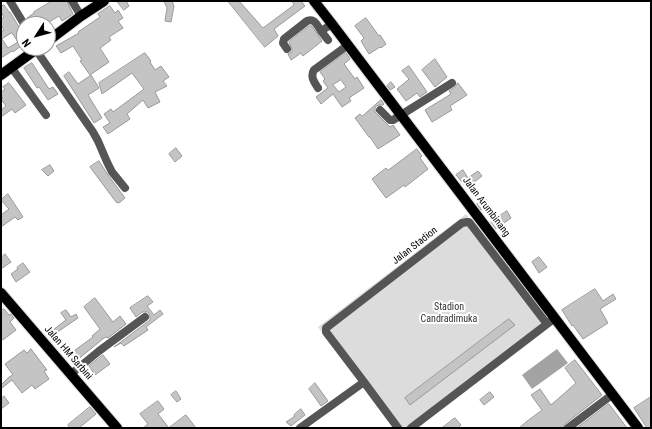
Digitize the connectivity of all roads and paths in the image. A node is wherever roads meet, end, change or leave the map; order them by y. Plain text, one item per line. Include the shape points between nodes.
1 (10, 1) edge
2 (72, 1) edge
3 (104, 1) edge
4 (314, 1) edge
5 (19, 16) edge
6 (81, 16) junction
7 (332, 24) junction
8 (322, 31) junction
9 (56, 35) edge
10 (328, 40) dead end
11 (348, 45) junction
12 (287, 49) dead end
13 (27, 56) edge
14 (42, 56) edge
15 (11, 67) junction
16 (1, 75) edge
17 (452, 83) dead end
18 (318, 88) dead end
19 (380, 110) dead end
20 (46, 115) dead end
21 (401, 115) junction
22 (125, 188) dead end
23 (3, 299) edge
24 (145, 317) dead end
25 (551, 321) junction
26 (71, 374) junction
27 (364, 382) junction
28 (613, 394) junction
29 (117, 428) edge
30 (300, 428) edge
31 (398, 428) edge
32 (411, 428) edge
33 (568, 428) edge
34 (638, 428) edge

1 - 5 street
2 - 6 street
3 - 6 main road
4 - 7 main road, Jalan Arumbinang
6 - 9 main road
7 - 8 street
7 - 11 main road, Jalan Arumbinang
8 - 10 street
8 - 12 street via 314,20 307,21 284,39 283,43
11 - 18 street via 314,70 312,76
11 - 21 main road, Jalan Arumbinang
13 - 15 main road
14 - 22 street via 93,132 112,172
15 - 16 main road
15 - 20 street
17 - 21 street
19 - 21 street via 390,120 395,120
21 - 25 main road, Jalan Arumbinang
23 - 26 main road, Jalan HM Sarbini
24 - 26 street
25 - 27 street, Jalan Stadion via 469,222 462,223 326,328 326,332
25 - 28 main road, Jalan Arumbinang
25 - 32 street
26 - 29 main road, Jalan HM Sarbini
27 - 30 street
27 - 31 street, Jalan Stadion
28 - 33 street
28 - 34 main road, Jalan Arumbinang

